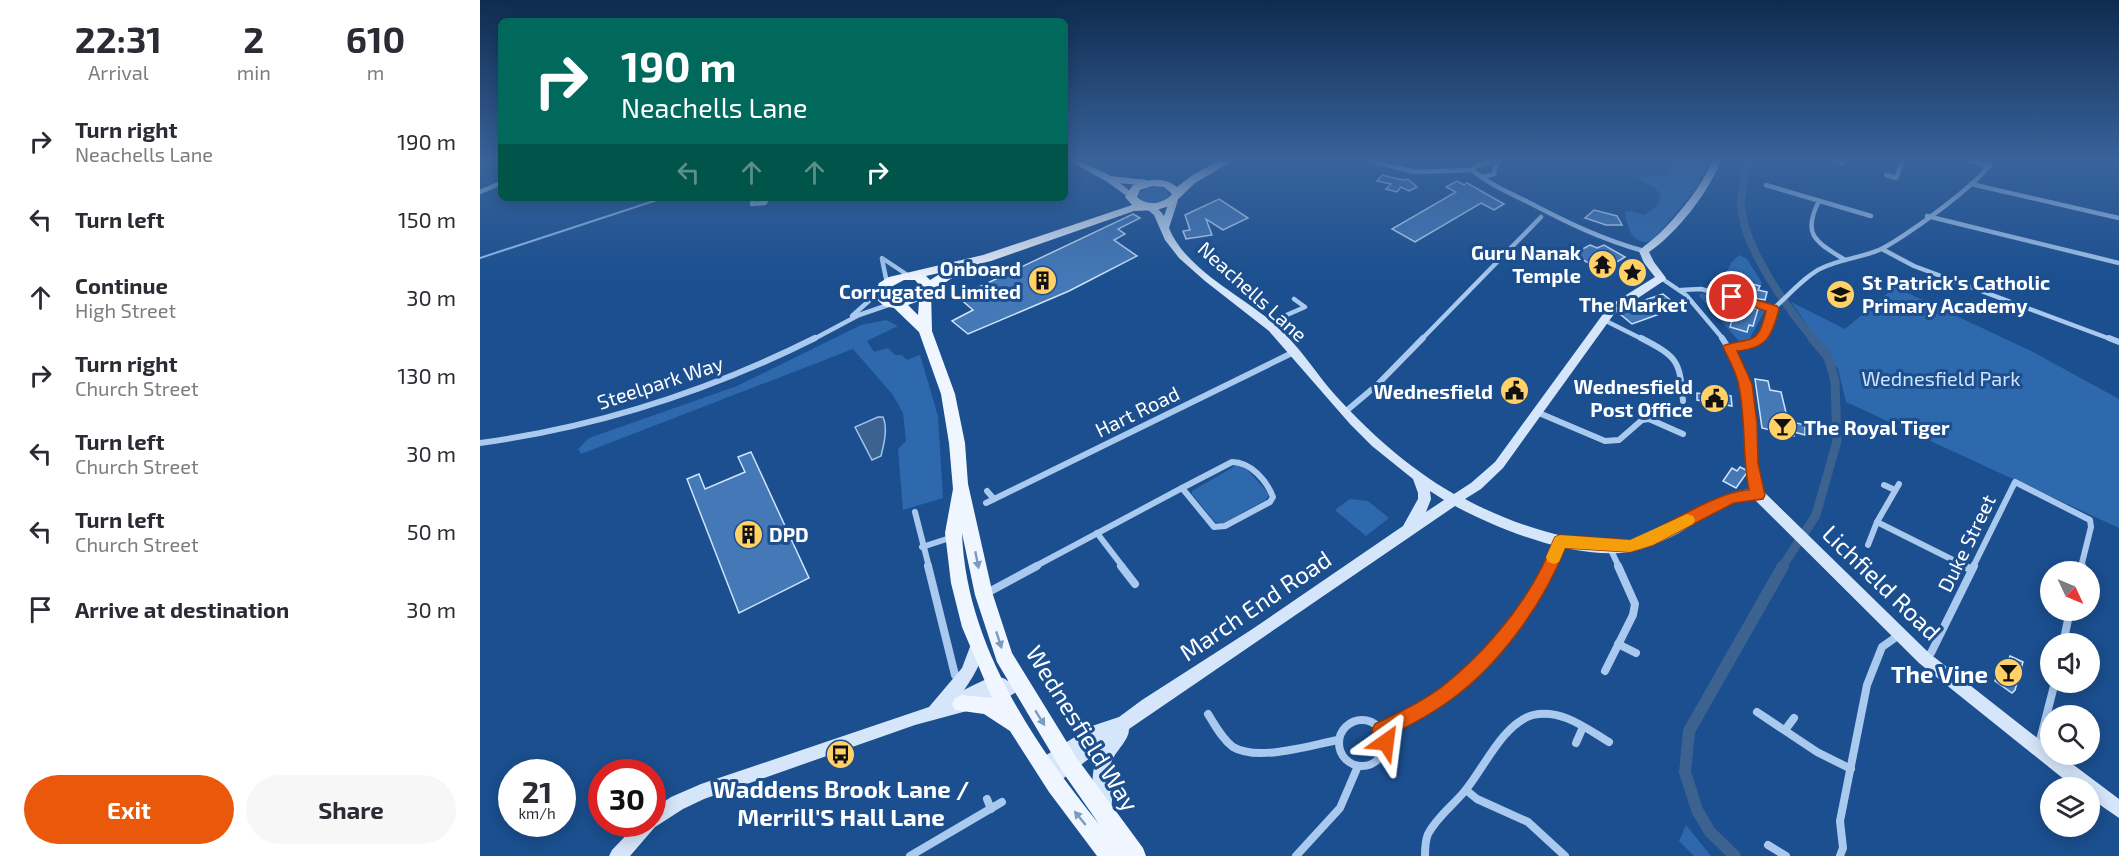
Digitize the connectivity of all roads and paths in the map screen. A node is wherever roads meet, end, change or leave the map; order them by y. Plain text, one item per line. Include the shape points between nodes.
1 (1126, 200) edge
2 (1134, 200) edge
3 (1170, 200) edge
4 (1174, 200) edge
5 (1524, 200) edge
6 (1692, 200) edge
7 (1816, 200) edge
8 (1949, 200) edge
9 (2040, 200) edge
10 (753, 201) edge
11 (766, 201) edge
12 (1819, 201) junction
13 (1147, 207) junction
14 (1871, 216) dead end
15 (1927, 216) junction
16 (1541, 217) dead end
17 (2119, 218) edge
18 (1098, 220) junction
19 (1165, 227) junction
20 (1882, 249) junction
21 (1644, 251) junction
22 (987, 258) junction
23 (1845, 260) junction
24 (2119, 263) edge
25 (910, 276) junction
26 (1661, 278) junction
27 (883, 287) junction
28 (926, 289) junction
29 (1681, 290) junction
30 (1294, 299) dead end
31 (895, 304) junction
32 (1305, 307) junction
33 (1773, 309) junction
34 (1311, 311) dead end
35 (1604, 320) junction
36 (842, 324) junction
37 (1266, 324) junction
38 (926, 331) junction
39 (2119, 342) edge
40 (1730, 347) junction
41 (1294, 352) junction
42 (1670, 390) dead end
43 (1345, 412) junction
44 (1539, 413) junction
45 (1683, 434) dead end
46 (480, 443) edge
47 (1418, 478) junction
48 (960, 484) junction
49 (1884, 485) dead end
50 (1182, 488) junction
51 (987, 490) dead end
52 (1758, 495) junction
53 (994, 499) junction
54 (1453, 501) junction
55 (986, 503) dead end
56 (915, 512) dead end
57 (1877, 522) junction
58 (972, 532) junction
59 (1097, 533) junction
60 (1402, 533) junction
61 (954, 537) junction
62 (1560, 541) junction
63 (1868, 545) dead end
64 (1609, 546) junction
65 (922, 548) junction
66 (2083, 561) edge
67 (1971, 569) junction
68 (1135, 584) dead end
69 (984, 595) junction
70 (1899, 635) junction
71 (978, 644) junction
72 (1618, 644) junction
73 (1636, 653) dead end
74 (1924, 658) junction
75 (1605, 671) dead end
76 (955, 675) dead end
77 (1018, 683) junction
78 (998, 690) junction
79 (2052, 693) edge
80 (962, 704) junction
81 (935, 710) junction
82 (1757, 712) dead end
83 (1208, 714) dead end
84 (1134, 716) junction
85 (915, 718) junction
86 (1794, 718) dead end
87 (1015, 725) junction
88 (1583, 727) junction
89 (1382, 730) junction
90 (1785, 730) junction
91 (1338, 740) junction
92 (1609, 742) dead end
93 (1576, 743) dead end
94 (2038, 749) junction
95 (1066, 759) junction
96 (1358, 766) junction
97 (1851, 769) junction
98 (1047, 772) junction
99 (2075, 777) edge
100 (1466, 790) junction
101 (2100, 796) edge
102 (987, 799) dead end
103 (1002, 802) dead end
104 (991, 809) junction
105 (666, 810) edge
106 (2119, 810) edge
107 (1106, 814) junction
108 (636, 837) edge
109 (1768, 845) dead end
110 (618, 856) edge
111 (910, 856) edge
112 (1111, 856) edge
113 (1135, 856) edge
114 (1296, 856) edge
115 (1425, 856) edge
116 (1564, 856) edge
117 (1786, 856) edge
118 (1840, 856) edge

1 - 18 main road
2 - 13 main road
3 - 13 main road
4 - 19 street
5 - 21 street via 1604,239
6 - 21 street via 1658,241
7 - 12 street
8 - 15 street
9 - 17 street
10 - 11 street via 752,204
12 - 14 street
12 - 23 street via 1810,221 1812,231 1823,245
13 - 18 main road
13 - 19 street, Neachells Lane via 1159,214
15 - 20 street
15 - 24 street
16 - 43 street via 1377,386
18 - 22 main road
19 - 37 street, Neachells Lane via 1168,238 1189,261
20 - 23 street
20 - 39 street via 1914,266
21 - 26 street
22 - 25 main road
22 - 28 main road via 946,275
23 - 33 street via 1820,268
25 - 27 main road
25 - 27 street via 882,258
25 - 28 main road via 921,277
26 - 29 street
26 - 35 street, March End Road via 1622,302
27 - 31 main road, Wednesfield Way via 880,297
27 - 36 street, Steelpark Way
28 - 31 main road via 912,300
28 - 38 main road, Wednesfield Way
29 - 33 street via 1701,289
29 - 40 street
30 - 32 street
31 - 36 street, Steelpark Way via 866,311
31 - 38 main road, Wednesfield Way
32 - 34 street
32 - 37 street
33 - 40 street via 1768,329 1759,340 1753,345
35 - 42 street via 1673,358 1680,369 1683,397
35 - 44 street, March End Road
36 - 46 street, Steelpark Way via 740,373 645,407 561,430
37 - 41 street, Neachells Lane
38 - 48 main road, Wednesfield Way via 948,394
40 - 52 street via 1746,384 1751,463
41 - 43 street, Neachells Lane
41 - 53 street, Hart Road
43 - 47 street, Neachells Lane
44 - 45 street via 1605,441 1619,440 1642,420 1649,419
44 - 54 street, March End Road via 1499,465
47 - 54 street, Neachells Lane
47 - 60 street, March End Road via 1426,494 1425,504
48 - 58 main road, Wednesfield Way
48 - 61 main road, Wednesfield Way
49 - 57 street via 1897,487
50 - 50 street via 1240,461 1247,464 1273,496 1270,502 1225,526 1214,527
50 - 59 street
51 - 53 street
52 - 64 street, Neachells Lane via 1729,499 1647,541
52 - 70 street, Lichfield Road
53 - 55 street, Hart Road
54 - 60 street, March End Road
54 - 62 street, Neachells Lane
56 - 65 street
57 - 63 street
57 - 67 street
58 - 61 street
58 -> 69 main road, Wednesfield Way
59 - 68 street
59 - 69 street
60 - 84 street, March End Road
61 - 65 street
61 - 71 main road, Wednesfield Way via 963,594
62 - 64 street, Neachells Lane
62 - 89 street via 1532,599 1485,657 1448,692
64 - 72 street via 1635,604
65 - 76 street
66 - 67 street, Duke Street via 2090,520 2015,482
67 - 74 street, Duke Street via 1932,653
69 -> 77 main road, Wednesfield Way via 1004,657
70 - 74 street, Lichfield Road
70 - 97 street via 1882,647 1875,661
71 - 78 main road, Wednesfield Way
71 - 81 street via 964,680
72 - 73 street
72 - 75 street
74 - 94 street, Lichfield Road
77 - 78 street
77 -> 95 main road, Wednesfield Way
78 - 80 street
78 - 81 street
78 - 87 main road, Wednesfield Way
79 - 94 street
80 - 85 street
80 - 87 main road via 987,705
81 - 85 street
82 - 90 street
83 - 91 street via 1226,742 1237,750 1259,753
84 - 95 street, March End Road
84 - 107 street, March End Road via 1106,750 1100,764
85 - 105 street via 709,789
86 - 90 street
87 - 98 main road
88 - 92 street
88 - 93 street
88 - 100 street via 1556,715 1535,714 1525,718 1485,760
89 - 91 street via 1359,720 1344,726
89 - 96 street via 1386,742 1383,755 1372,764
90 - 97 street via 1816,752
91 - 96 street via 1341,754
94 - 99 street, Lichfield Road
95 - 98 street, March End Road
95 - 107 main road, Wednesfield Way
96 - 114 street via 1340,808
97 - 118 street via 1840,821
112 -> 98 main road
100 - 115 street via 1432,827 1424,843
100 - 116 street via 1528,822
101 - 106 street, Lichfield Road
102 - 104 street
103 - 104 street
104 - 111 street
107 - 113 main road, Wednesfield Way
108 - 110 street
109 - 117 street

